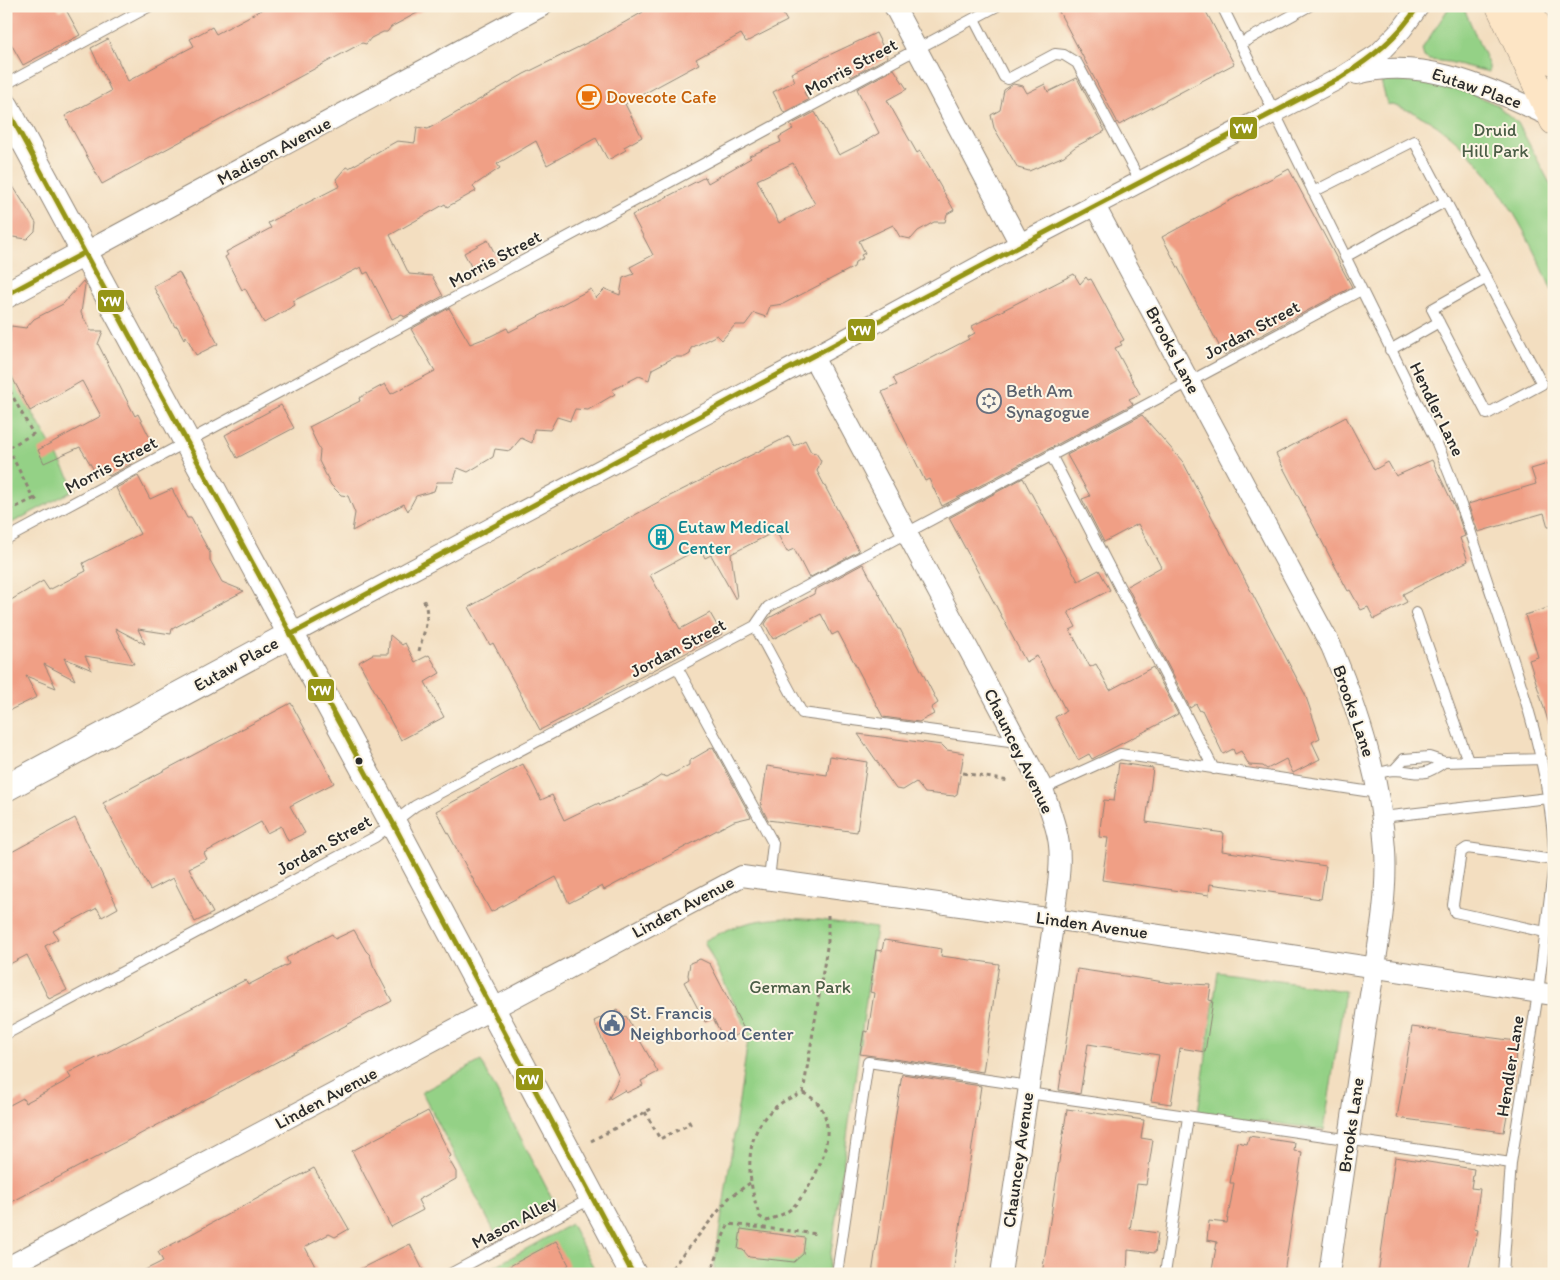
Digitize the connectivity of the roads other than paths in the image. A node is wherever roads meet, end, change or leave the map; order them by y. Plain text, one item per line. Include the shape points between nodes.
1 (150, 6) edge
2 (542, 6) edge
3 (894, 6) edge
4 (997, 6) edge
5 (1222, 6) edge
6 (1309, 6) edge
7 (1419, 6) edge
8 (1500, 6) edge
9 (1528, 6) edge
10 (507, 14) edge
11 (974, 19) junction
12 (1240, 44) junction
13 (917, 50) junction
14 (1554, 61) edge
15 (1340, 78) junction
16 (6, 84) edge
17 (6, 107) edge
18 (1273, 113) junction
19 (1553, 119) edge
20 (1140, 181) junction
21 (1313, 192) junction
22 (1446, 201) junction
23 (1094, 204) junction
24 (1020, 244) junction
25 (84, 253) junction
26 (1345, 257) junction
27 (1487, 278) junction
28 (1361, 290) junction
29 (6, 295) edge
30 (1439, 322) junction
31 (1390, 350) junction
32 (813, 357) junction
33 (1190, 381) junction
34 (188, 443) junction
35 (1051, 455) junction
36 (905, 533) junction
37 (6, 539) edge
38 (1416, 613) dead end
39 (755, 626) junction
40 (290, 635) junction
41 (676, 667) junction
42 (1017, 742) junction
43 (1542, 759) junction
44 (1468, 761) junction
45 (1444, 762) junction
46 (1214, 769) junction
47 (1394, 770) junction
48 (1376, 784) junction
49 (6, 788) edge
50 (1042, 790) junction
51 (1548, 798) junction
52 (1382, 817) junction
53 (393, 822) junction
54 (1554, 852) edge
55 (1554, 862) edge
56 (769, 880) junction
57 (1054, 919) junction
58 (1545, 932) junction
59 (1374, 967) junction
60 (1546, 994) edge
61 (492, 1010) junction
62 (6, 1034) edge
63 (1029, 1090) junction
64 (1188, 1117) junction
65 (1349, 1140) junction
66 (1511, 1163) junction
67 (592, 1198) junction
68 (6, 1268) edge
69 (452, 1273) edge
70 (633, 1274) edge
71 (838, 1274) edge
72 (1001, 1274) edge
73 (1165, 1274) edge
74 (1329, 1274) edge
75 (1502, 1274) edge

1 - 16 lane
2 - 10 street, Madison Avenue
3 - 13 street
4 - 11 lane, Morris Street
5 - 12 lane, Hendler Lane
6 - 12 lane
7 - 15 street, Eutaw Place via 1378,54
8 - 19 main road
9 - 14 main road
10 - 25 street, Madison Avenue
11 - 13 lane, Morris Street
11 - 20 lane via 1004,77 1008,78 1055,54 1064,55 1076,63
12 - 18 lane, Hendler Lane
13 - 24 street
13 - 34 lane, Morris Street
15 - 18 street, Eutaw Place
15 - 19 street, Eutaw Place via 1378,68 1431,71 1524,103
17 - 25 street
18 - 20 street, Eutaw Place
18 - 21 lane, Hendler Lane
20 - 23 street, Eutaw Place
21 - 22 lane via 1414,141
21 - 26 lane, Hendler Lane
22 - 26 lane
22 - 27 lane
23 - 24 street, Eutaw Place
23 - 33 street, Brooks Lane
24 - 32 street, Eutaw Place
25 - 29 street, Madison Avenue
25 - 34 street
26 - 28 lane, Hendler Lane
27 - 30 lane via 1432,309
27 - 30 lane via 1542,384 1487,414
28 - 31 lane, Hendler Lane
28 - 33 lane, Jordan Street
30 - 31 lane
31 - 43 lane, Hendler Lane via 1459,495
32 - 36 street, Chauncey Avenue
32 - 40 street, Eutaw Place
33 - 35 lane, Jordan Street
33 - 48 street, Brooks Lane via 1331,646 1353,698
34 - 37 lane, Morris Street
34 - 40 street
35 - 36 lane, Jordan Street
35 - 46 lane
36 - 39 lane, Jordan Street via 768,607
36 - 42 street, Chauncey Avenue
38 - 44 lane
39 - 41 lane, Jordan Street
39 - 42 lane via 802,713
40 - 49 street, Eutaw Place
40 - 53 street
41 - 53 lane, Jordan Street via 409,809
41 - 56 lane via 773,843
42 - 50 street, Chauncey Avenue
43 - 44 lane
43 - 51 lane, Hendler Lane
44 - 45 lane
45 - 47 lane via 1429,772
45 - 47 lane via 1429,757 1404,759
46 - 48 lane
46 - 50 lane via 1120,754
47 - 48 lane
48 - 52 street, Brooks Lane
50 - 57 street, Chauncey Avenue via 1059,846
51 - 52 lane
51 - 54 lane, Hendler Lane
52 - 59 street, Brooks Lane via 1385,886
53 - 61 street
53 - 62 lane, Jordan Street via 372,839
55 - 58 lane, Hendler Lane
55 - 58 lane via 1466,848 1461,852 1452,905 1455,912
56 - 57 street, Linden Avenue
56 - 61 street, Linden Avenue via 742,876
57 - 59 street, Linden Avenue
57 - 63 street, Chauncey Avenue
58 - 60 lane, Hendler Lane
59 - 60 street, Linden Avenue
59 - 65 street, Brooks Lane
60 - 66 lane, Hendler Lane
61 - 67 street
61 - 68 street, Linden Avenue
63 - 64 lane
63 - 71 lane via 868,1062
63 - 72 street, Chauncey Avenue
64 - 65 lane
64 - 73 lane
65 - 66 lane
65 - 74 street, Brooks Lane
66 - 75 lane, Hendler Lane
67 - 69 lane, Mason Alley
67 - 70 street

